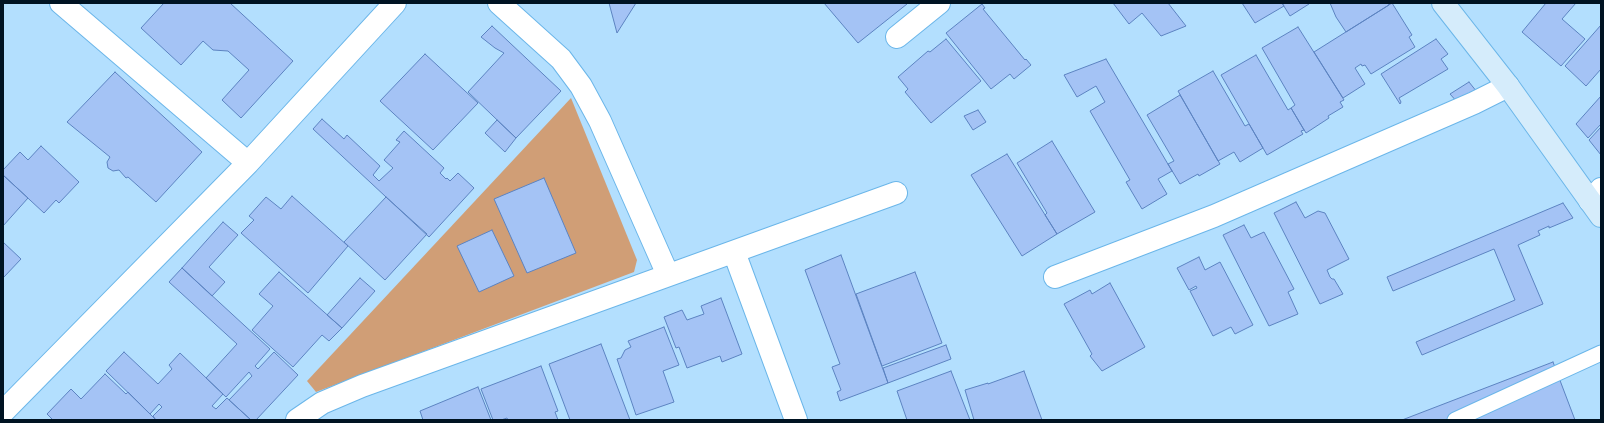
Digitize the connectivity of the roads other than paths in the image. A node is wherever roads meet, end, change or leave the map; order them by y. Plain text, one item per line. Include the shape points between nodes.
1 (61, 3) edge
2 (395, 3) edge
3 (499, 3) edge
4 (939, 3) edge
5 (1443, 3) edge
6 (897, 37) dead end
7 (1508, 86) junction
8 (248, 163) junction
9 (896, 193) dead end
10 (1597, 202) edge
11 (734, 252) junction
12 (668, 275) junction
13 (1055, 277) dead end
14 (1601, 353) edge
15 (3, 412) edge
16 (297, 420) edge
17 (796, 420) edge
18 (1456, 420) edge

1 - 8 street
2 - 8 street
3 - 12 street via 561,59 581,86 600,121
4 - 6 street
5 - 7 street
7 - 10 street
7 - 13 street via 1214,216
8 - 15 street
9 - 11 street
11 - 12 street
11 - 17 street
12 - 16 street via 362,386 322,402
14 - 18 lane

